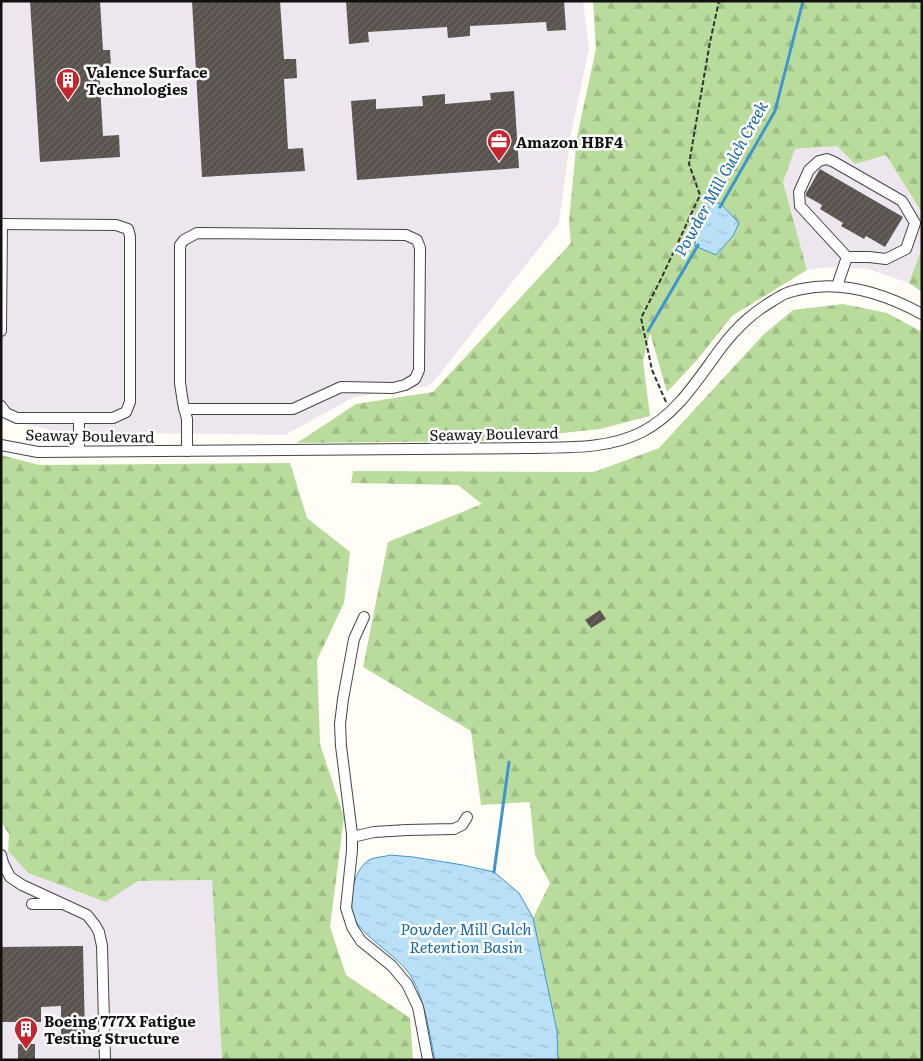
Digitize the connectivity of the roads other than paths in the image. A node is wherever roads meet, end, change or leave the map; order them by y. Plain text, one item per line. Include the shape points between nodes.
1 (1, 224) edge
2 (847, 258) junction
3 (837, 286) junction
4 (922, 314) edge
5 (1, 331) edge
6 (1, 406) edge
7 (184, 409) junction
8 (79, 418) junction
9 (1, 445) edge
10 (187, 451) junction
11 (79, 452) junction
12 (364, 617) dead end
13 (466, 817) dead end
14 (352, 837) junction
15 (1, 855) edge
16 (32, 904) dead end
17 (64, 904) junction
18 (105, 1060) edge
19 (428, 1060) edge

1 - 5 street
1 - 8 street via 116,225 128,229 130,402 126,412 113,418
2 - 2 street via 886,259 906,249 915,223 902,201 827,159 809,170 799,192 800,206
2 - 3 street
3 - 4 street, Seaway Boulevard via 885,296
3 - 10 street, Seaway Boulevard via 787,293 758,310 742,322 670,412 642,432 622,440 594,446 526,448
6 - 8 street via 6,413 17,418
7 - 7 street via 180,383 180,245 184,240 197,233 406,235 417,240 420,248 420,370 415,379 393,388 341,387 292,409
7 - 10 street
8 - 11 street
9 - 11 street, Seaway Boulevard via 38,452
10 - 11 street, Seaway Boulevard
12 - 14 street via 354,639 340,724
13 - 14 street via 462,825 454,829 374,832
14 - 19 street via 346,908 352,927 361,941 392,966 407,984 418,1007
15 - 17 street via 10,877
16 - 17 street
17 - 18 street via 87,915 99,932

